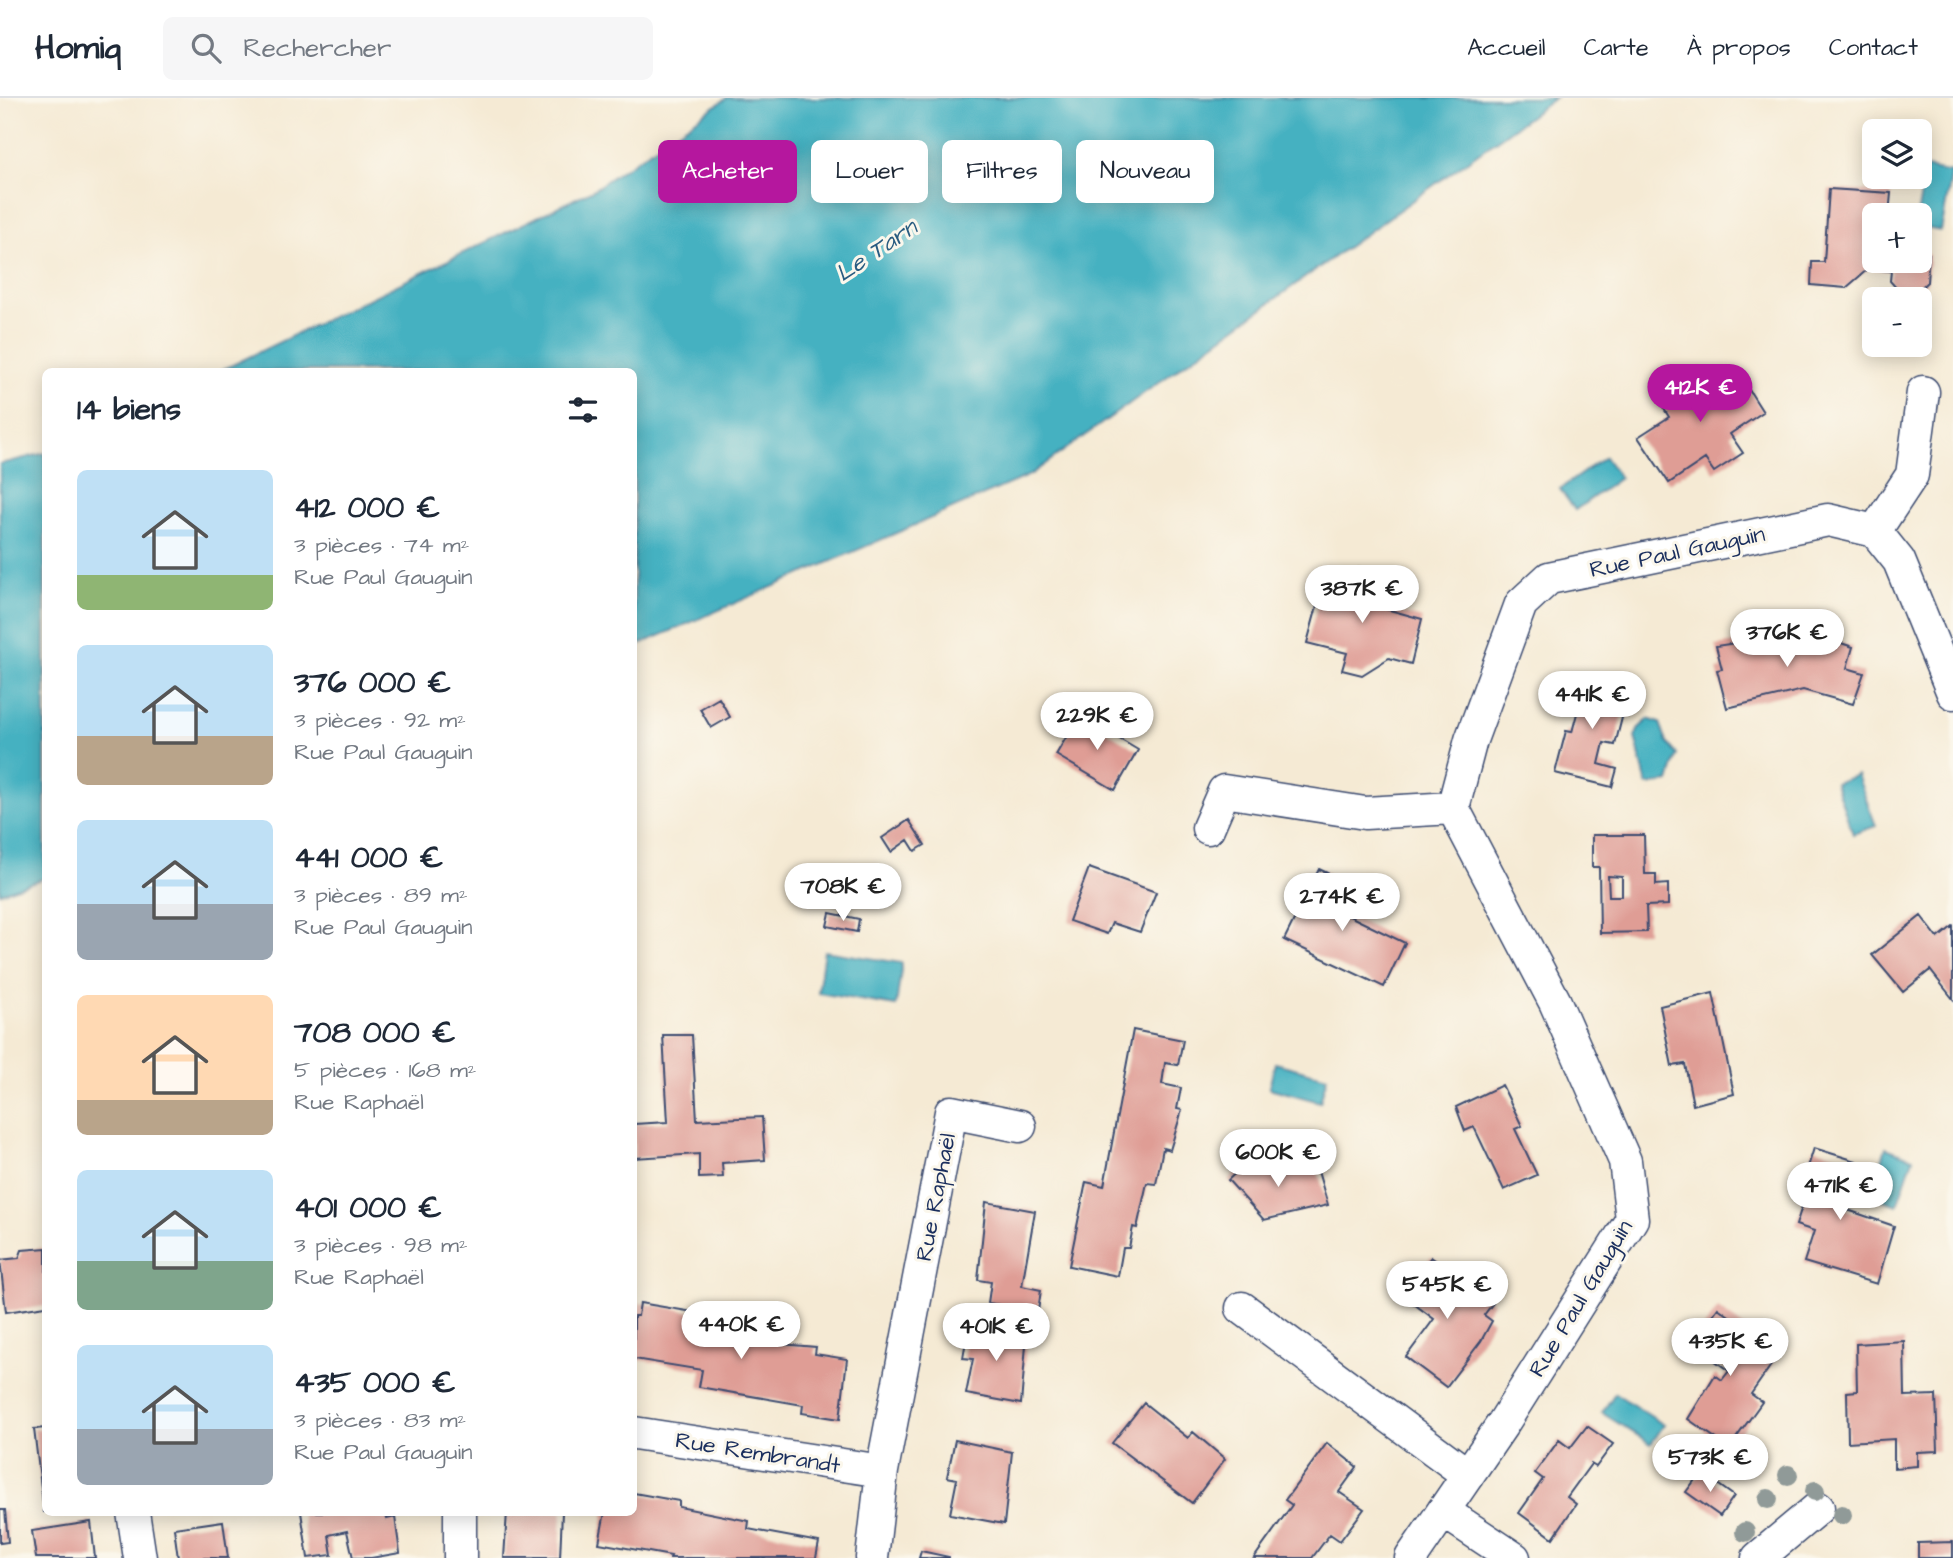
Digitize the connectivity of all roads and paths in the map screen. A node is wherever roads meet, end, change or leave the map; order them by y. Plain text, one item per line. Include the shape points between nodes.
1 (1923, 392) dead end
2 (1875, 531) junction
3 (1953, 694) edge
4 (1453, 808) junction
5 (1208, 828) dead end
6 (1020, 1126) dead end
7 (1242, 1308) dead end
8 (637, 1433) edge
9 (882, 1471) junction
10 (1468, 1475) junction
11 (1818, 1508) dead end
12 (1443, 1511) junction
13 (134, 1516) edge
14 (460, 1516) edge
15 (140, 1558) edge
16 (460, 1558) edge
17 (872, 1558) edge
18 (1411, 1558) edge
19 (1514, 1558) edge
20 (1758, 1558) edge

1 - 2 street via 1912,475
2 - 3 street via 1899,561
2 - 4 street, Rue Paul Gauguin via 1828,520 1549,578 1521,604 1471,740
4 - 5 street via 1365,813 1224,790
4 - 10 street, Rue Paul Gauguin via 1555,1002 1625,1161 1632,1219
6 - 9 street, Rue Raphaël via 951,1112
7 - 10 street
8 - 9 street, Rue Rembrandt
9 - 17 street, Rue Raphaël
10 - 12 street, Rue Paul Gauguin
11 - 20 street
12 - 18 street, Rue Paul Gauguin
12 - 19 street
13 - 15 street
14 - 16 street

